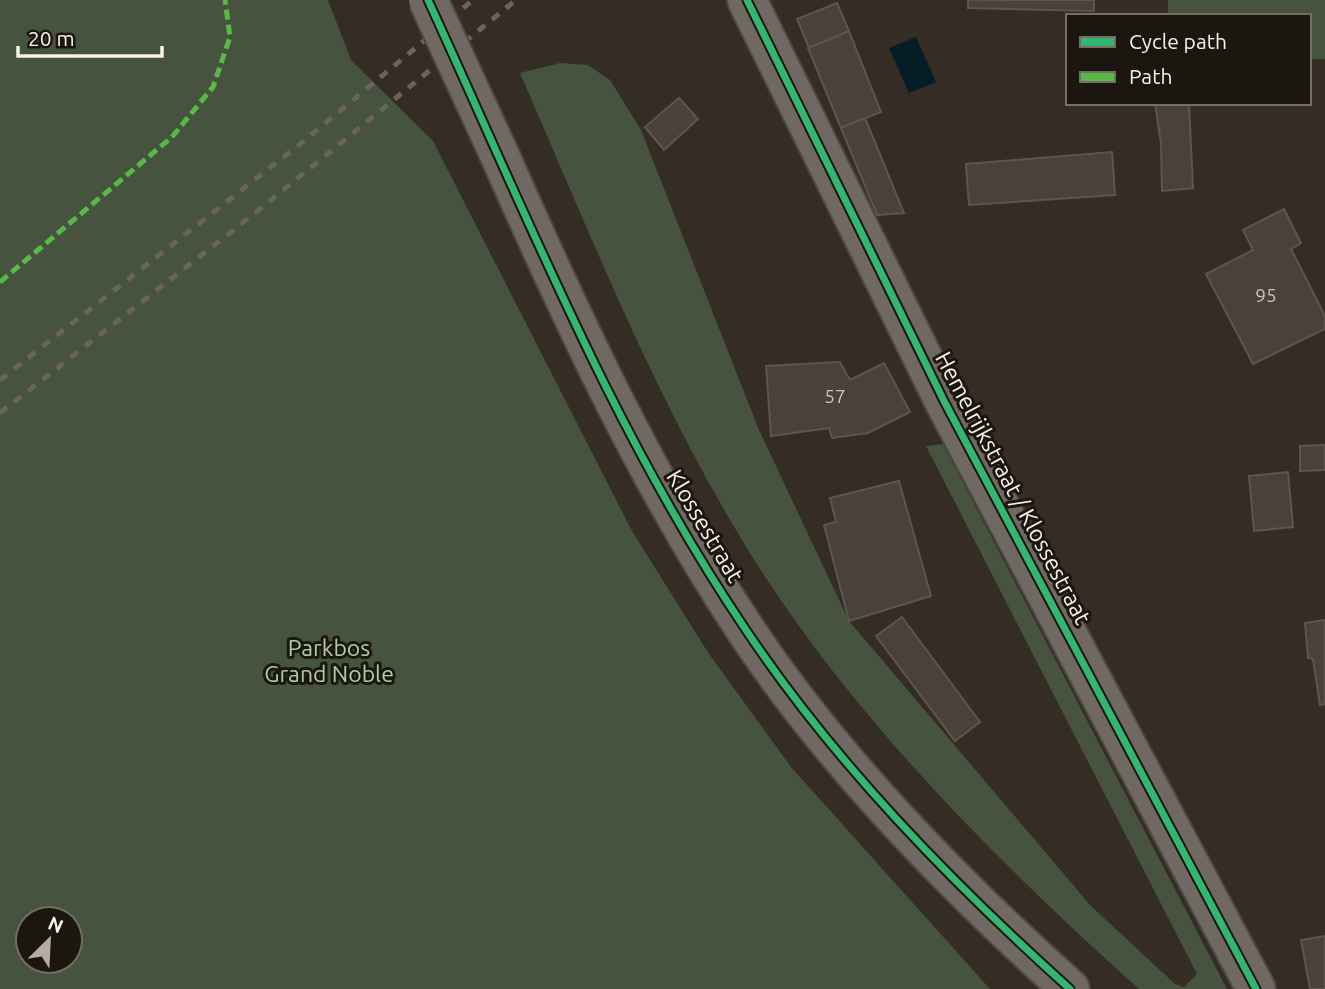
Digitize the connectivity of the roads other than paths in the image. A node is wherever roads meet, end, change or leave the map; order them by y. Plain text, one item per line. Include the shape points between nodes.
1 (428, 0) edge
2 (747, 0) edge
3 (1070, 989) edge
4 (1256, 989) edge

1 - 3 street, Klossestraat, bridge via 548,264 670,510 746,632 828,739 918,840 995,921
2 - 4 street, Hemelrijkstraat / Klossestraat via 945,404

